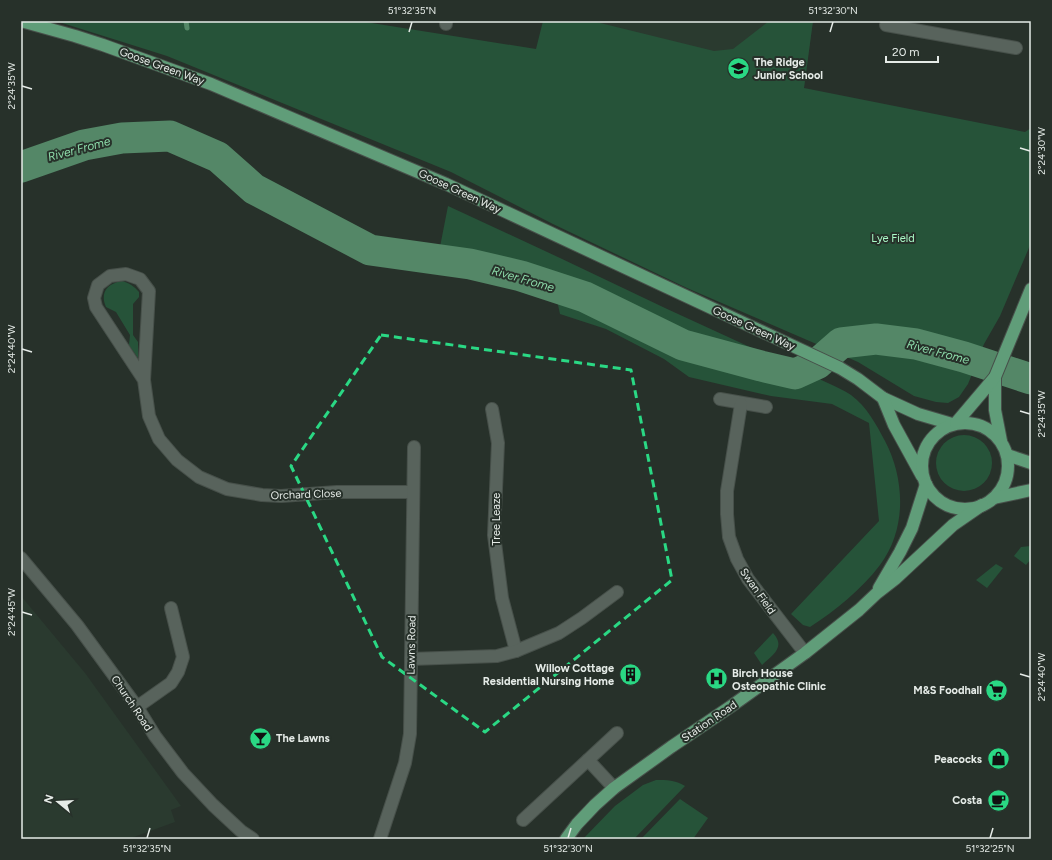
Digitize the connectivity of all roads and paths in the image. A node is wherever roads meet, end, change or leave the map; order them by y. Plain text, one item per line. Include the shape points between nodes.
1 (21, 21) edge
2 (886, 25) dead end
3 (926, 27) edge
4 (1016, 48) dead end
5 (1031, 289) edge
6 (996, 376) junction
7 (144, 380) junction
8 (883, 398) junction
9 (720, 399) dead end
10 (742, 404) junction
11 (766, 408) dead end
12 (492, 409) dead end
13 (954, 424) junction
14 (1002, 442) junction
15 (414, 447) dead end
16 (1007, 455) junction
17 (1031, 463) edge
18 (925, 482) junction
19 (1031, 490) edge
20 (412, 492) junction
21 (994, 498) junction
22 (982, 506) junction
23 (21, 558) edge
24 (617, 592) dead end
25 (877, 593) junction
26 (171, 608) dead end
27 (516, 651) junction
28 (805, 653) junction
29 (411, 659) junction
30 (136, 707) junction
31 (617, 733) dead end
32 (588, 760) junction
33 (614, 788) junction
34 (523, 820) dead end
35 (253, 839) edge
36 (380, 839) edge
37 (566, 839) edge

1 - 8 main road, Goose Green Way via 103,45 212,84 446,184 840,368
2 - 3 street
3 - 4 street
5 - 6 main road
6 - 13 main road
6 - 14 main road via 995,410
7 - 7 street, Orchard Close via 96,307 94,298 98,285 110,276 126,274 140,279 148,291
7 - 20 street, Orchard Close via 149,416 159,439 177,460 200,477 227,489 281,496 337,492
8 - 13 main road, Goose Green Way via 918,414
8 - 18 main road via 894,425
9 - 10 street
10 - 11 street
10 - 28 street, Swan Field via 726,491 729,537 736,559 748,579
12 - 27 street, Tree Leaze via 498,443 494,535 502,598
13 - 14 main road via 966,422 980,425
13 - 18 main road via 940,430 930,440 924,452 921,466
14 - 16 main road
15 - 20 street, Lawns Road
16 - 17 main road
16 - 21 main road via 1006,478 1002,489
18 - 22 main road via 931,493 941,502 954,508
18 - 25 main road, Station Road via 912,528
19 - 21 main road
20 - 29 street, Lawns Road
21 - 22 main road
22 - 25 main road, Station Road via 954,525 907,570
23 - 30 street, Church Road via 77,625
24 - 27 street via 559,633
25 - 28 main road, Station Road
26 - 30 street via 183,657 178,672 170,683
27 - 29 street via 497,656
28 - 33 main road, Station Road
29 - 36 street, Lawns Road via 410,734 405,763
30 - 35 street, Church Road via 183,773 213,805
31 - 32 street
32 - 33 street
32 - 34 street
33 - 37 main road, Station Road via 577,824

